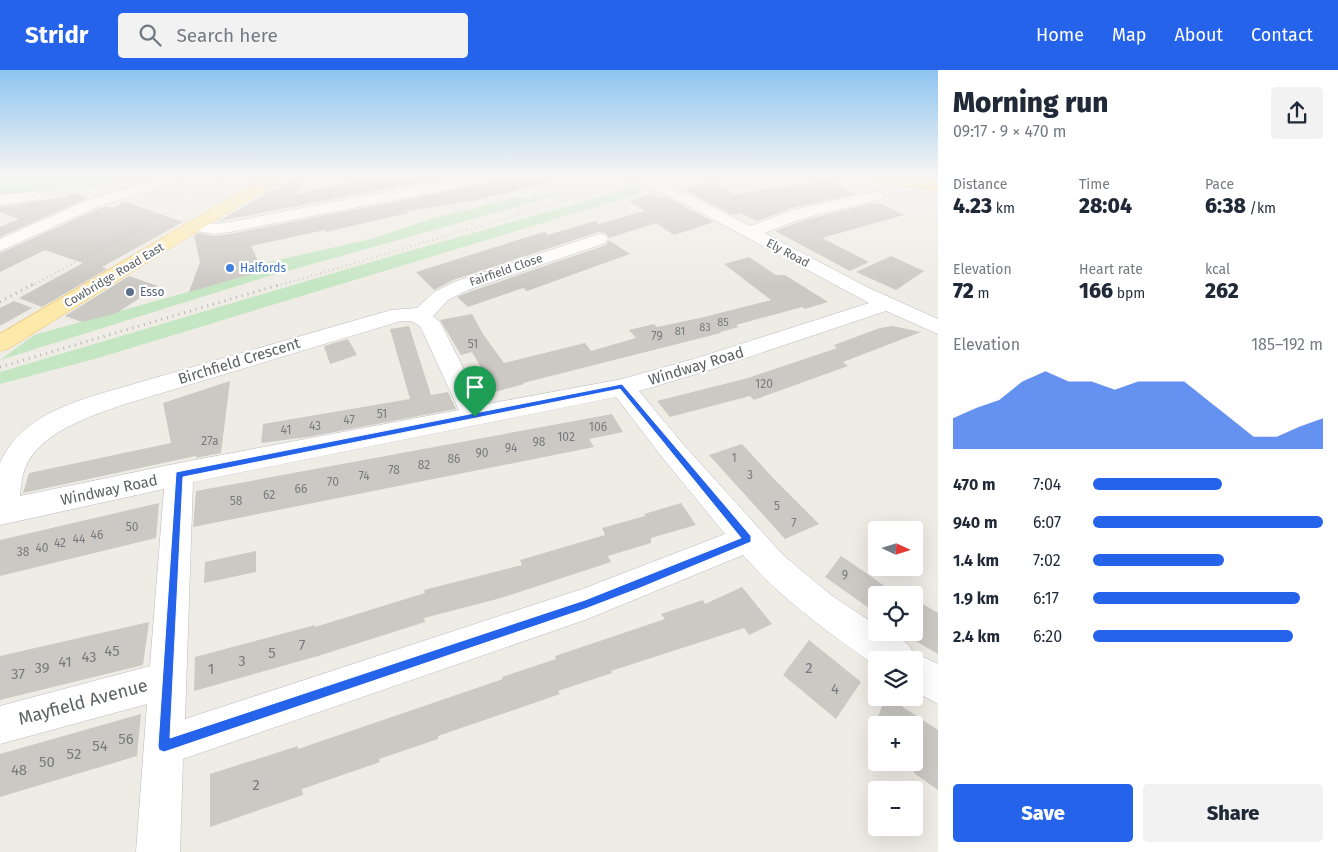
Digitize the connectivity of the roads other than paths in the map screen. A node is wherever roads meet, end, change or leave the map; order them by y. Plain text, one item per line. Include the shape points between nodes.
1 (72, 212) edge
2 (218, 212) edge
3 (305, 212) edge
4 (711, 212) edge
5 (806, 212) edge
6 (196, 226) junction
7 (749, 232) junction
8 (599, 239) dead end
9 (1, 245) edge
10 (887, 304) junction
11 (421, 316) junction
12 (938, 327) edge
13 (0, 344) edge
14 (622, 386) junction
15 (475, 417) junction
16 (179, 474) junction
17 (1, 513) edge
18 (748, 539) junction
19 (885, 651) edge
20 (923, 676) edge
21 (166, 680) junction
22 (938, 685) edge
23 (0, 725) edge
24 (164, 746) junction
25 (158, 852) edge

1 - 9 street
2 - 6 main road, Cowbridge Road East
3 - 6 street via 230,227
4 - 7 street, Ely Road
5 - 7 street
6 - 13 main road, Cowbridge Road East
7 - 10 street, Ely Road
8 - 11 street, Fairfield Close via 461,286 441,296
10 - 12 street, Ely Road
10 - 14 street, Windway Road via 705,364
11 - 15 street via 429,322
11 - 17 street, Birchfield Crescent via 390,316 74,413 42,432 18,455
14 - 15 street, Windway Road
14 - 18 street
15 - 16 street, Windway Road
16 - 17 street, Windway Road
16 - 21 street
18 - 19 street via 819,606
18 - 24 street via 585,604
20 - 22 street
21 - 23 street, Mayfield Avenue
21 - 24 street
24 - 25 street

